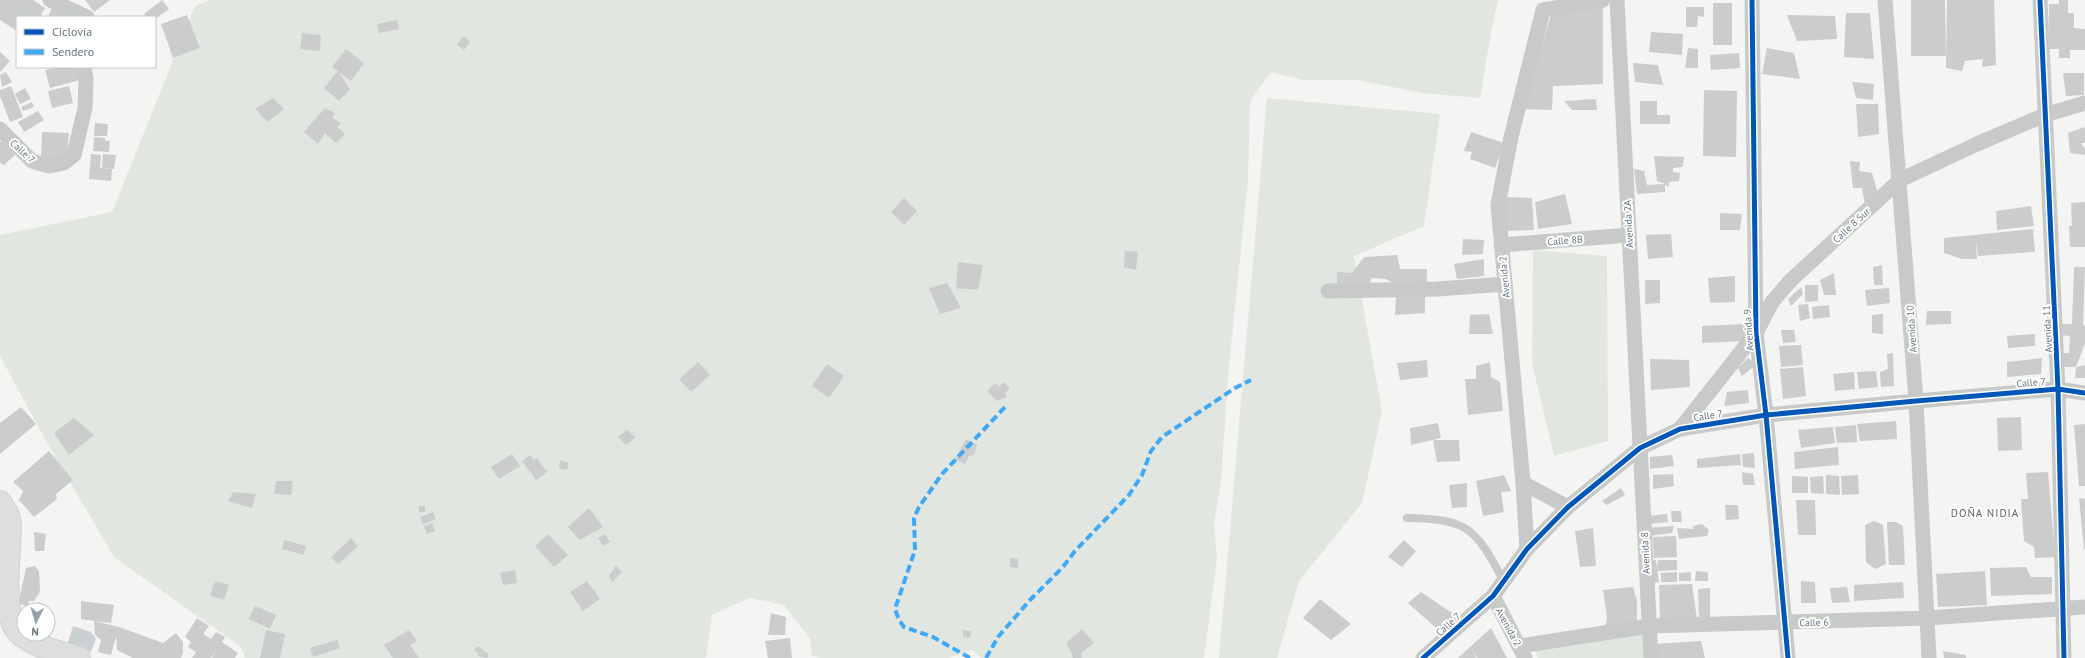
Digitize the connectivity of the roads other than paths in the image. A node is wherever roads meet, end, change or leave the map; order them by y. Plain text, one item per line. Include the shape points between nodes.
1 (50, 0) edge
2 (1603, 0) edge
3 (1617, 0) edge
4 (1752, 0) edge
5 (1885, 0) edge
6 (2040, 0) edge
7 (85, 16) edge
8 (84, 68) edge
9 (2085, 103) edge
10 (2045, 115) junction
11 (0, 129) edge
12 (1900, 180) junction
13 (1629, 235) junction
14 (1501, 245) junction
15 (1505, 284) junction
16 (1328, 291) dead end
17 (1756, 333) junction
18 (2058, 389) junction
19 (2085, 393) edge
20 (1916, 401) junction
21 (1766, 415) junction
22 (1680, 429) junction
23 (1640, 448) junction
24 (1523, 483) junction
25 (0, 502) edge
26 (1568, 506) junction
27 (1406, 518) dead end
28 (1527, 549) junction
29 (1503, 580) junction
30 (1492, 596) junction
31 (2085, 606) edge
32 (2063, 608) junction
33 (1928, 618) junction
34 (1786, 622) junction
35 (1649, 626) junction
36 (1523, 652) edge
37 (78, 658) edge
38 (1424, 658) edge
39 (1651, 658) edge
40 (1788, 658) edge
41 (1929, 658) edge
42 (2064, 658) edge

1 - 7 street
2 - 14 street, Avenida 2 via 1542,10 1511,137 1498,205
3 - 13 street, Avenida 2A
4 - 17 street, Avenida 9
5 - 12 street, Avenida 10
6 - 10 street, Avenida 11
8 - 11 street, Calle 7 via 85,108 74,155 64,164 49,166 32,162
9 - 10 street, Calle 8 Sur
10 - 12 street, Calle 8 Sur
10 - 18 street, Avenida 11
12 - 17 street, Calle 8 Sur via 1791,280 1772,302
12 - 20 street, Avenida 10
13 - 14 street, Calle 8B
13 - 23 street, Avenida 2A
14 - 15 street, Avenida 2
15 - 16 street via 1438,289
15 - 24 street, Avenida 2
17 - 21 street, Avenida 9
17 - 22 street, Calle 8 Sur
18 - 19 street, Calle 7
18 - 20 street, Calle 7
18 - 32 street, Avenida 11
20 - 21 street, Calle 7
20 - 33 street, Avenida 10
21 - 22 street, Calle 7
21 - 34 street, Avenida 9
22 - 23 street, Calle 7
23 - 26 street, Calle 7
23 - 35 street, Avenida 8
24 - 26 street
24 - 28 street, Avenida 2
25 - 37 main road via 8,515 10,525 7,590 11,624 18,633 30,641
26 - 28 street, Calle 7
27 - 29 lane via 1439,519 1463,526 1476,537 1490,555
28 - 29 street, Calle 7
29 - 30 street, Calle 7
30 - 36 street, Avenida 2
30 - 38 street, Calle 7
31 - 32 street, Calle 6
32 - 33 street, Calle 6
32 - 42 street, Avenida 11
33 - 34 street, Calle 6
33 - 41 street, Avenida 10
34 - 35 street, Calle 6
34 - 40 street, Avenida 9
35 - 36 street, Calle 6
35 - 39 street, Avenida 8

